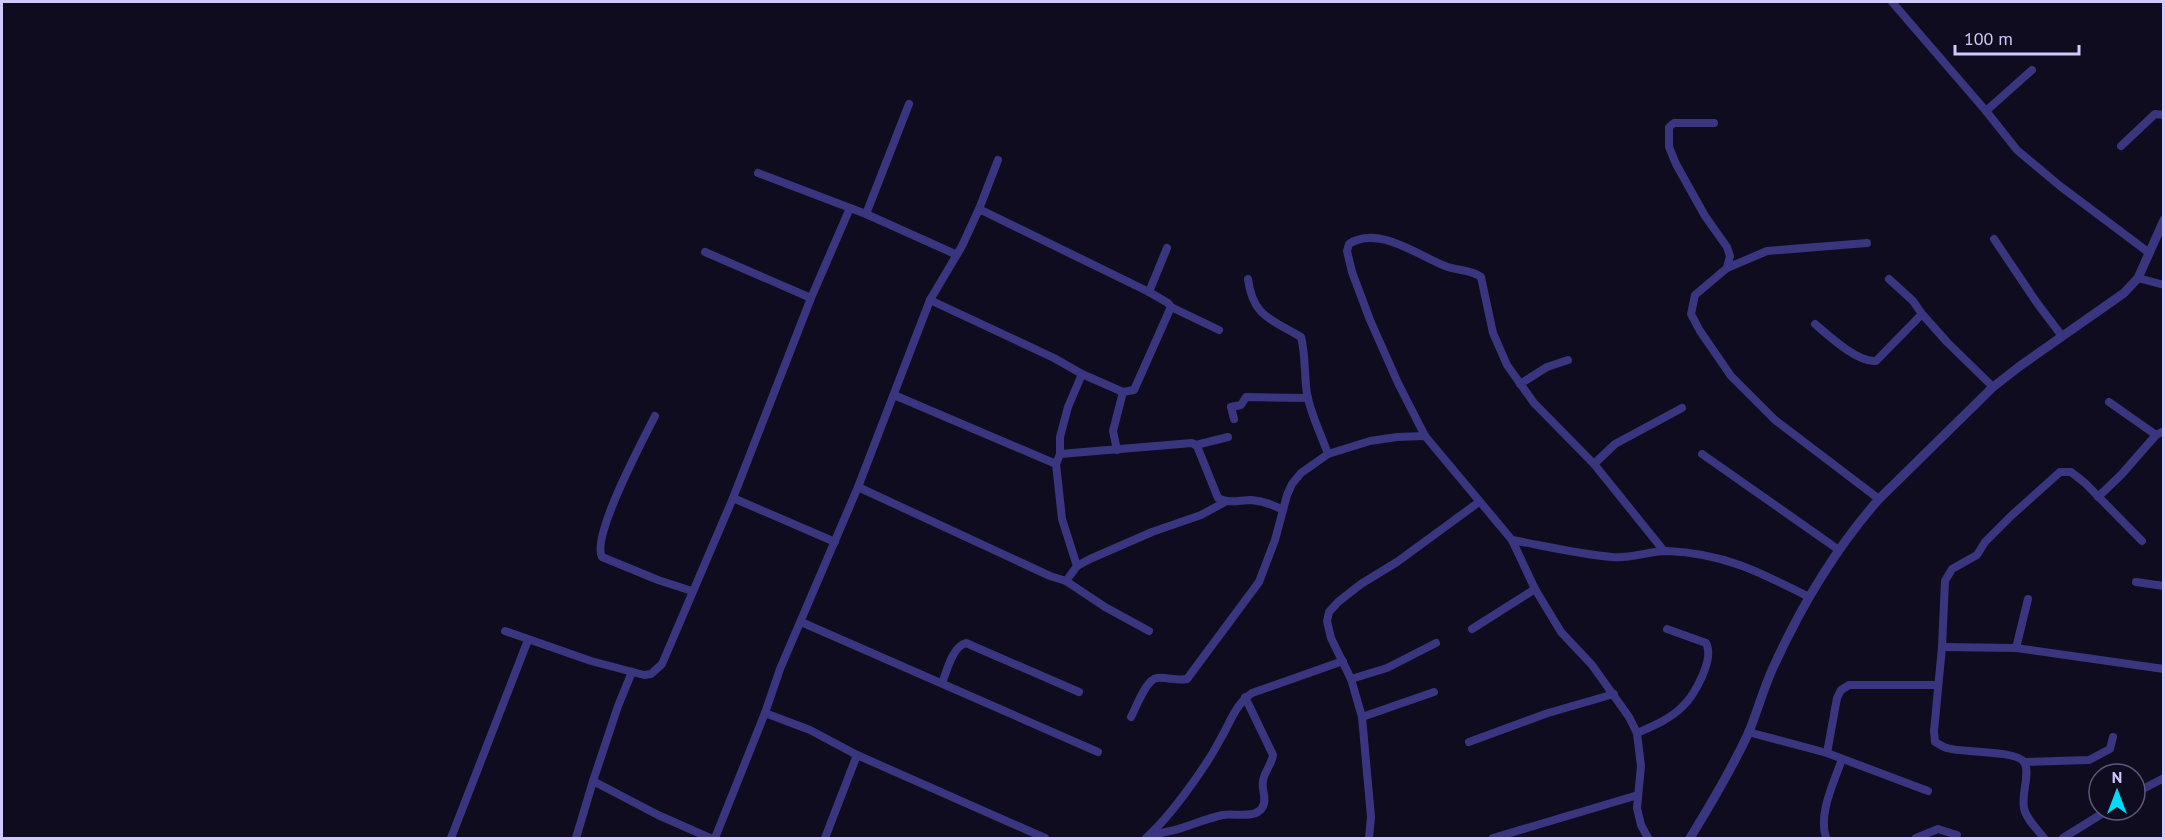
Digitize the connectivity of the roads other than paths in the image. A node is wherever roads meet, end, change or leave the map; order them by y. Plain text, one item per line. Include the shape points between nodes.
1 (1892, 2) edge
2 (2032, 70) dead end
3 (909, 104) dead end
4 (1986, 111) junction
5 (2163, 115) edge
6 (1714, 123) dead end
7 (2121, 146) dead end
8 (998, 160) dead end
9 (758, 173) dead end
10 (850, 208) junction
11 (980, 209) junction
12 (866, 214) junction
13 (2163, 220) edge
14 (1994, 238) dead end
15 (1867, 243) dead end
16 (1167, 248) dead end
17 (705, 252) dead end
18 (2148, 252) junction
19 (955, 254) junction
20 (1728, 268) junction
21 (2138, 278) junction
22 (1248, 279) dead end
23 (1889, 279) dead end
24 (2163, 285) edge
25 (1149, 292) junction
26 (811, 298) junction
27 (930, 300) junction
28 (1171, 308) junction
29 (1922, 314) junction
30 (1815, 324) dead end
31 (1219, 330) dead end
32 (2062, 336) junction
33 (1568, 360) dead end
34 (1082, 374) junction
35 (1520, 384) junction
36 (1993, 387) junction
37 (1123, 392) junction
38 (894, 395) junction
39 (1308, 398) junction
40 (2109, 402) dead end
41 (1682, 408) dead end
42 (655, 416) dead end
43 (1234, 419) dead end
44 (2160, 433) edge
45 (1425, 436) junction
46 (1228, 437) dead end
47 (1196, 445) junction
48 (1117, 450) junction
49 (1060, 454) junction
50 (1328, 454) junction
51 (1702, 454) dead end
52 (1056, 464) junction
53 (1594, 464) junction
54 (858, 487) junction
55 (2098, 496) junction
56 (733, 498) junction
57 (1879, 499) junction
58 (1225, 502) junction
59 (1479, 502) junction
60 (1283, 510) junction
61 (1512, 540) junction
62 (2142, 541) dead end
63 (835, 542) junction
64 (1839, 550) junction
65 (1664, 551) junction
66 (1077, 566) junction
67 (1066, 581) junction
68 (2136, 582) dead end
69 (2163, 586) edge
70 (1535, 589) junction
71 (692, 591) junction
72 (1809, 597) junction
73 (2028, 599) dead end
74 (801, 622) junction
75 (1472, 629) dead end
76 (1668, 629) dead end
77 (505, 631) dead end
78 (1149, 631) dead end
79 (528, 640) junction
80 (1436, 643) dead end
81 (1942, 647) junction
82 (2016, 648) junction
83 (1343, 661) junction
84 (2163, 669) edge
85 (632, 672) junction
86 (1351, 679) junction
87 (942, 683) junction
88 (1938, 685) junction
89 (1079, 692) dead end
90 (1434, 692) dead end
91 (1614, 694) junction
92 (1245, 697) junction
93 (765, 713) junction
94 (1131, 717) dead end
95 (1362, 717) junction
96 (1749, 732) junction
97 (1637, 733) junction
98 (2113, 737) dead end
99 (1469, 742) dead end
100 (1098, 752) dead end
101 (1827, 753) junction
102 (857, 755) junction
103 (1842, 759) junction
104 (2024, 762) junction
105 (2163, 777) edge
106 (593, 781) junction
107 (2147, 786) edge
108 (1928, 791) dead end
109 (1638, 795) junction
110 (2089, 822) edge
111 (1957, 835) dead end
112 (1149, 836) edge
113 (451, 838) edge
114 (576, 838) edge
115 (710, 838) edge
116 (715, 838) edge
117 (825, 838) edge
118 (1045, 838) edge
119 (1369, 838) edge
120 (1493, 838) edge
121 (1648, 838) edge
122 (1690, 838) edge
123 (1826, 838) edge
124 (1916, 838) edge
125 (2044, 838) edge
126 (2063, 838) edge

1 - 4 street
2 - 4 street
3 - 12 street
4 - 18 street via 2028,160
5 - 7 street via 2155,114
6 - 20 street via 1674,123 1669,127 1669,147 1698,204 1727,247
8 - 11 street
9 - 10 street
10 - 12 street
10 - 26 street
11 - 19 street
11 - 25 street
12 - 19 street
13 - 18 street
14 - 32 street
15 - 20 street via 1767,251
16 - 25 street
17 - 26 street
18 - 21 street
19 - 27 street
20 - 57 street via 1695,295 1691,314 1700,331 1731,376 1758,405
21 - 24 street
21 - 32 street via 2108,306
22 - 39 street via 1261,314 1300,337
23 - 29 street
25 - 28 street
26 - 56 street
27 - 34 street
27 - 38 street
28 - 31 street
28 - 37 street via 1134,390
29 - 30 street via 1876,361 1869,362
29 - 36 street
32 - 36 street
33 - 35 street via 1546,367
34 - 37 street
34 - 49 street via 1060,436
35 - 45 street via 1493,333 1480,277 1475,272 1448,267 1388,239 1356,240 1347,251 1352,272 1383,351
35 - 53 street via 1534,404
36 - 57 street
37 - 48 street via 1113,431
38 - 52 street
38 - 54 street
39 - 43 street via 1246,397 1241,405 1231,407
39 - 50 street
40 - 44 street
41 - 53 street via 1614,444
42 - 71 street via 616,496 599,551 602,556
44 - 55 street
45 - 50 street via 1370,441
45 - 59 street
46 - 47 street
47 - 48 street
47 - 58 street via 1212,488
48 - 49 street
49 - 52 street
50 - 60 street via 1292,484
51 - 64 street
52 - 66 street via 1062,519
53 - 65 street
54 - 63 street
54 - 67 street
55 - 62 street
55 - 81 street via 2071,472 2060,472 1985,542 1977,555 1952,569 1945,581
56 - 63 street
56 - 71 street
57 - 64 street
58 - 60 street via 1253,500
58 - 66 street
59 - 61 street
59 - 83 street via 1360,584 1329,612 1331,638
60 - 94 street via 1259,582 1187,680 1156,678 1148,683
61 - 65 street via 1614,558
61 - 70 street
63 - 74 street
64 - 72 street
65 - 72 street via 1728,559
66 - 67 street
67 - 78 street
68 - 69 street
70 - 75 street
70 - 91 street via 1561,633
71 - 85 street via 662,664 651,674
72 - 96 street via 1771,672
73 - 82 street
74 - 87 street
74 - 93 street
76 - 97 street via 1706,644 1709,658 1683,706
77 - 79 street
79 - 85 street
79 - 113 street
80 - 86 street via 1387,668
81 - 82 street
81 - 88 street
82 - 84 street
83 - 86 street
83 - 92 street
85 - 106 street
86 - 95 street
87 - 89 street via 956,651 966,644
87 - 100 street
88 - 101 street via 1849,686 1841,690
88 - 104 street via 1935,741 1948,749 2005,754
90 - 95 street
91 - 97 street
91 - 99 street
92 - 112 street via 1191,784
92 - 112 street via 1273,755 1263,781 1261,810 1222,815
93 - 102 street via 810,730
93 - 116 street
95 - 119 street via 1371,817
96 - 101 street
96 - 122 street
97 - 109 street via 1641,766
98 - 104 street via 2110,748 2090,760
101 - 103 street
102 - 117 street
102 - 118 street
103 - 108 street
103 - 123 street via 1824,815 1822,828
104 - 125 street via 2024,810
105 - 107 street
106 - 114 street
106 - 115 street
109 - 120 street
109 - 121 street via 1637,808
110 - 126 street
111 - 124 street via 1938,829

